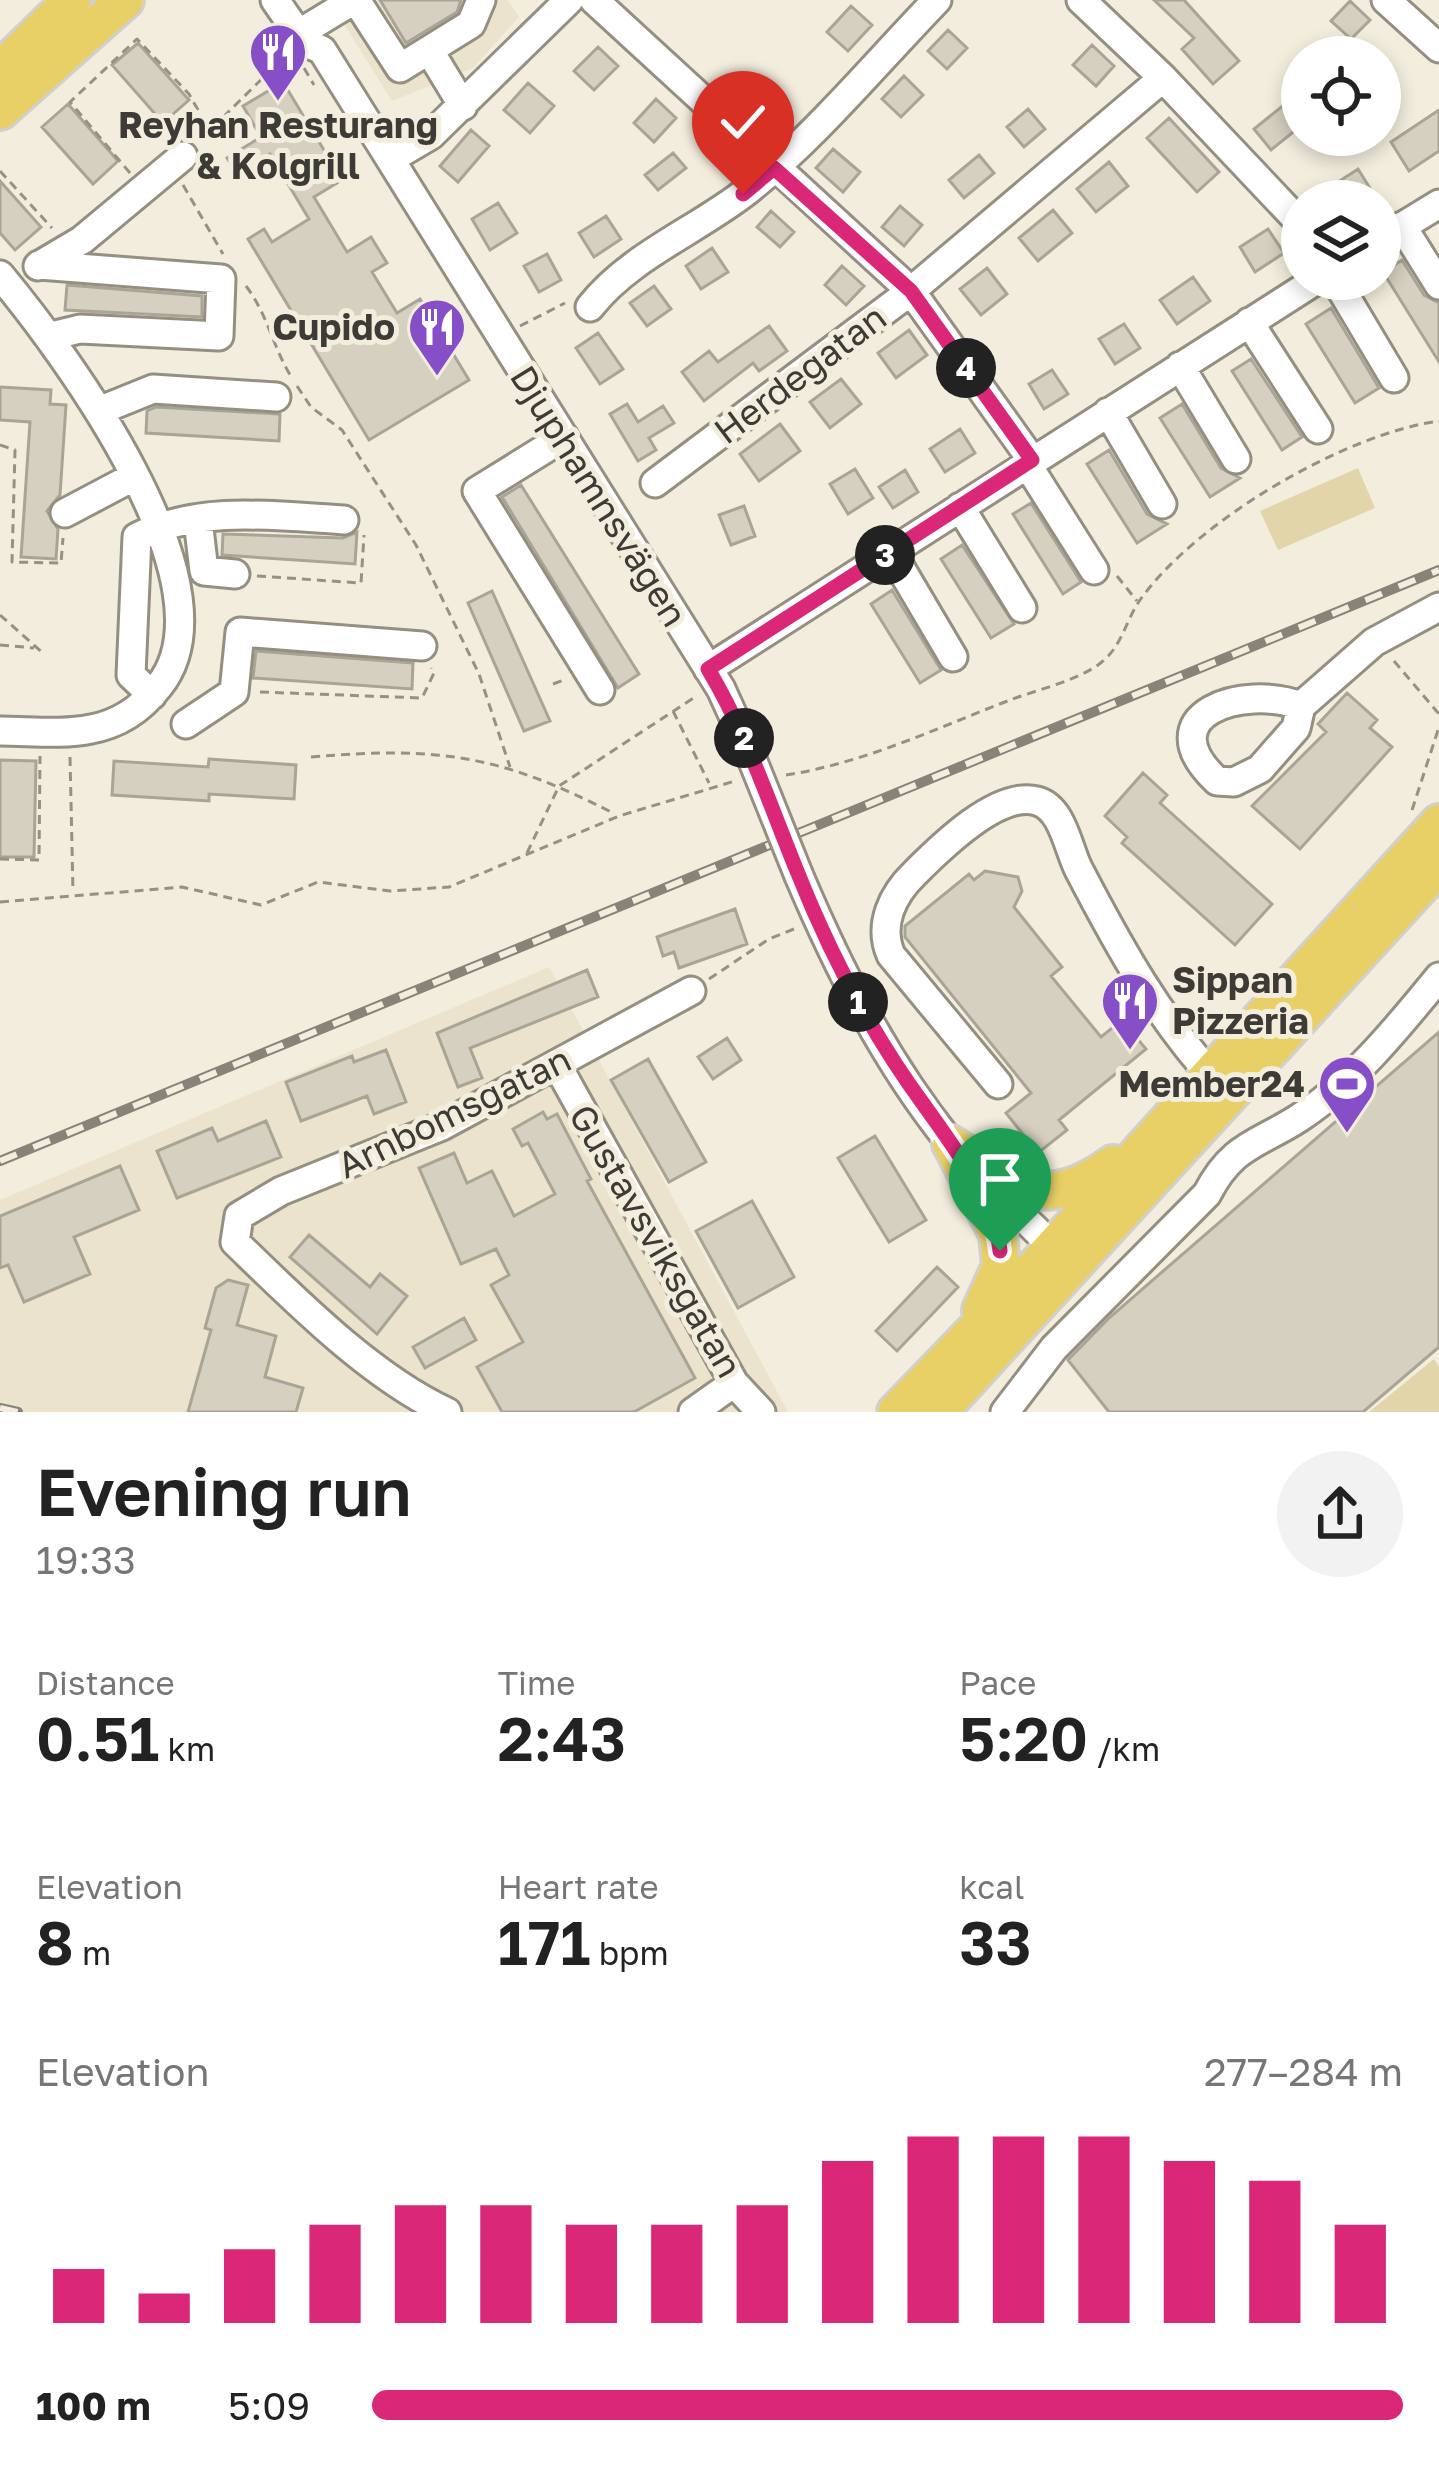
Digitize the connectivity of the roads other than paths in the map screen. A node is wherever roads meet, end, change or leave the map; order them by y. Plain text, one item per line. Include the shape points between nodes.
1 (275, 0) edge
2 (355, 0) edge
3 (481, 0) edge
4 (569, 0) edge
5 (594, 0) edge
6 (937, 0) edge
7 (1081, 0) edge
8 (1386, 0) edge
9 (102, 5) edge
10 (307, 31) edge
11 (1439, 49) edge
12 (429, 50) junction
13 (0, 70) edge
14 (1163, 78) junction
15 (463, 106) junction
16 (0, 111) edge
17 (392, 158) junction
18 (177, 161) road end
19 (774, 168) junction
20 (1281, 203) edge
21 (1439, 203) edge
22 (1401, 227) edge
23 (1401, 244) edge
24 (39, 265) junction
25 (1439, 285) edge
26 (4, 289) edge
27 (911, 291) junction
28 (1284, 300) edge
29 (1348, 300) edge
30 (590, 307) road end
31 (1249, 322) junction
32 (51, 336) junction
33 (1180, 366) junction
34 (1394, 378) dead end
35 (276, 397) dead end
36 (100, 410) junction
37 (1108, 412) junction
38 (1318, 429) dead end
39 (564, 437) junction
40 (1236, 459) dead end
41 (1029, 462) junction
42 (134, 476) junction
43 (655, 483) dead end
44 (1162, 504) dead end
45 (960, 507) junction
46 (65, 513) road end
47 (198, 520) junction
48 (344, 520) road end
49 (157, 527) junction
50 (891, 552) junction
51 (1094, 570) dead end
52 (235, 574) road end
53 (1439, 607) edge
54 (1022, 608) dead end
55 (422, 646) road end
56 (953, 657) dead end
57 (708, 669) junction
58 (600, 690) dead end
59 (152, 695) junction
60 (1300, 706) dead end
61 (187, 724) dead end
62 (0, 731) edge
63 (1425, 821) edge
64 (1439, 850) edge
65 (1439, 866) edge
66 (1318, 952) junction
67 (1439, 977) edge
68 (691, 992) road end
69 (557, 1065) junction
70 (998, 1084) dead end
71 (1220, 1085) junction
72 (1152, 1136) junction
73 (951, 1144) junction
74 (1063, 1257) junction
75 (970, 1333) junction
76 (734, 1383) junction
77 (447, 1412) edge
78 (693, 1412) edge
79 (761, 1412) edge
80 (896, 1412) edge
81 (938, 1412) edge
82 (1005, 1412) edge

1 - 10 street, Djuphamnsvägen
2 - 10 street
2 - 12 street via 400,68
3 - 12 street via 471,24
4 - 15 street
5 - 19 street
6 - 19 street
7 - 14 street
8 - 11 street
9 - 13 main road
9 - 16 main road
10 - 17 street, Djuphamnsvägen
12 - 15 street
14 - 20 street
14 - 27 street, Herdegatan
15 - 17 street
17 - 39 street, Djuphamnsvägen
18 - 24 street
19 - 27 street
19 - 30 street via 608,284
21 - 22 street
23 - 25 street
24 - 26 street
24 - 32 street via 220,279 219,336 80,329
26 - 32 street
27 - 41 street
27 - 43 street, Herdegatan
28 - 31 street
29 - 34 street
31 - 33 street
31 - 38 street
32 - 36 street
33 - 37 street
33 - 40 street
35 - 36 street via 153,389
36 - 42 street
37 - 41 street
37 - 44 street
39 - 57 street, Djuphamnsvägen
39 - 58 street via 477,491
41 - 45 street
41 - 51 street
42 - 46 street
42 - 49 street
45 - 50 street
45 - 54 street
47 - 48 street
47 - 49 street
47 - 52 street via 203,571
49 - 59 street via 178,603 178,635
49 - 59 street via 137,538 131,675
50 - 56 street
50 - 57 street
53 - 60 street via 1374,642
55 - 61 street via 239,632 235,692
57 - 73 street, Djuphamnsvägen, bridge via 840,972
59 - 62 street via 118,720 70,731
63 - 66 main road
64 - 66 main road via 1374,915
65 - 71 main road
66 - 71 main road
67 - 82 street via 1381,1047 1299,1118 1222,1165 1207,1194 1054,1348
68 - 69 street, Arnbomsgatan
69 - 76 street, Gustavsviksgatan
69 - 77 street, Arnbomsgatan via 239,1216 235,1242 382,1371
70 - 71 street via 891,955 886,921 901,887 946,843 994,811 1033,799 1058,818 1157,1013
71 - 72 main road
71 - 74 main road
72 - 73 main road via 1082,1186 1045,1193 1006,1180
72 - 74 main road
73 - 74 street, Djuphamnsvägen
73 - 75 main road via 1000,1251
74 - 75 main road
74 - 81 main road via 948,1386
75 - 80 main road
76 - 78 street
76 - 79 street, Gustavsviksgatan

